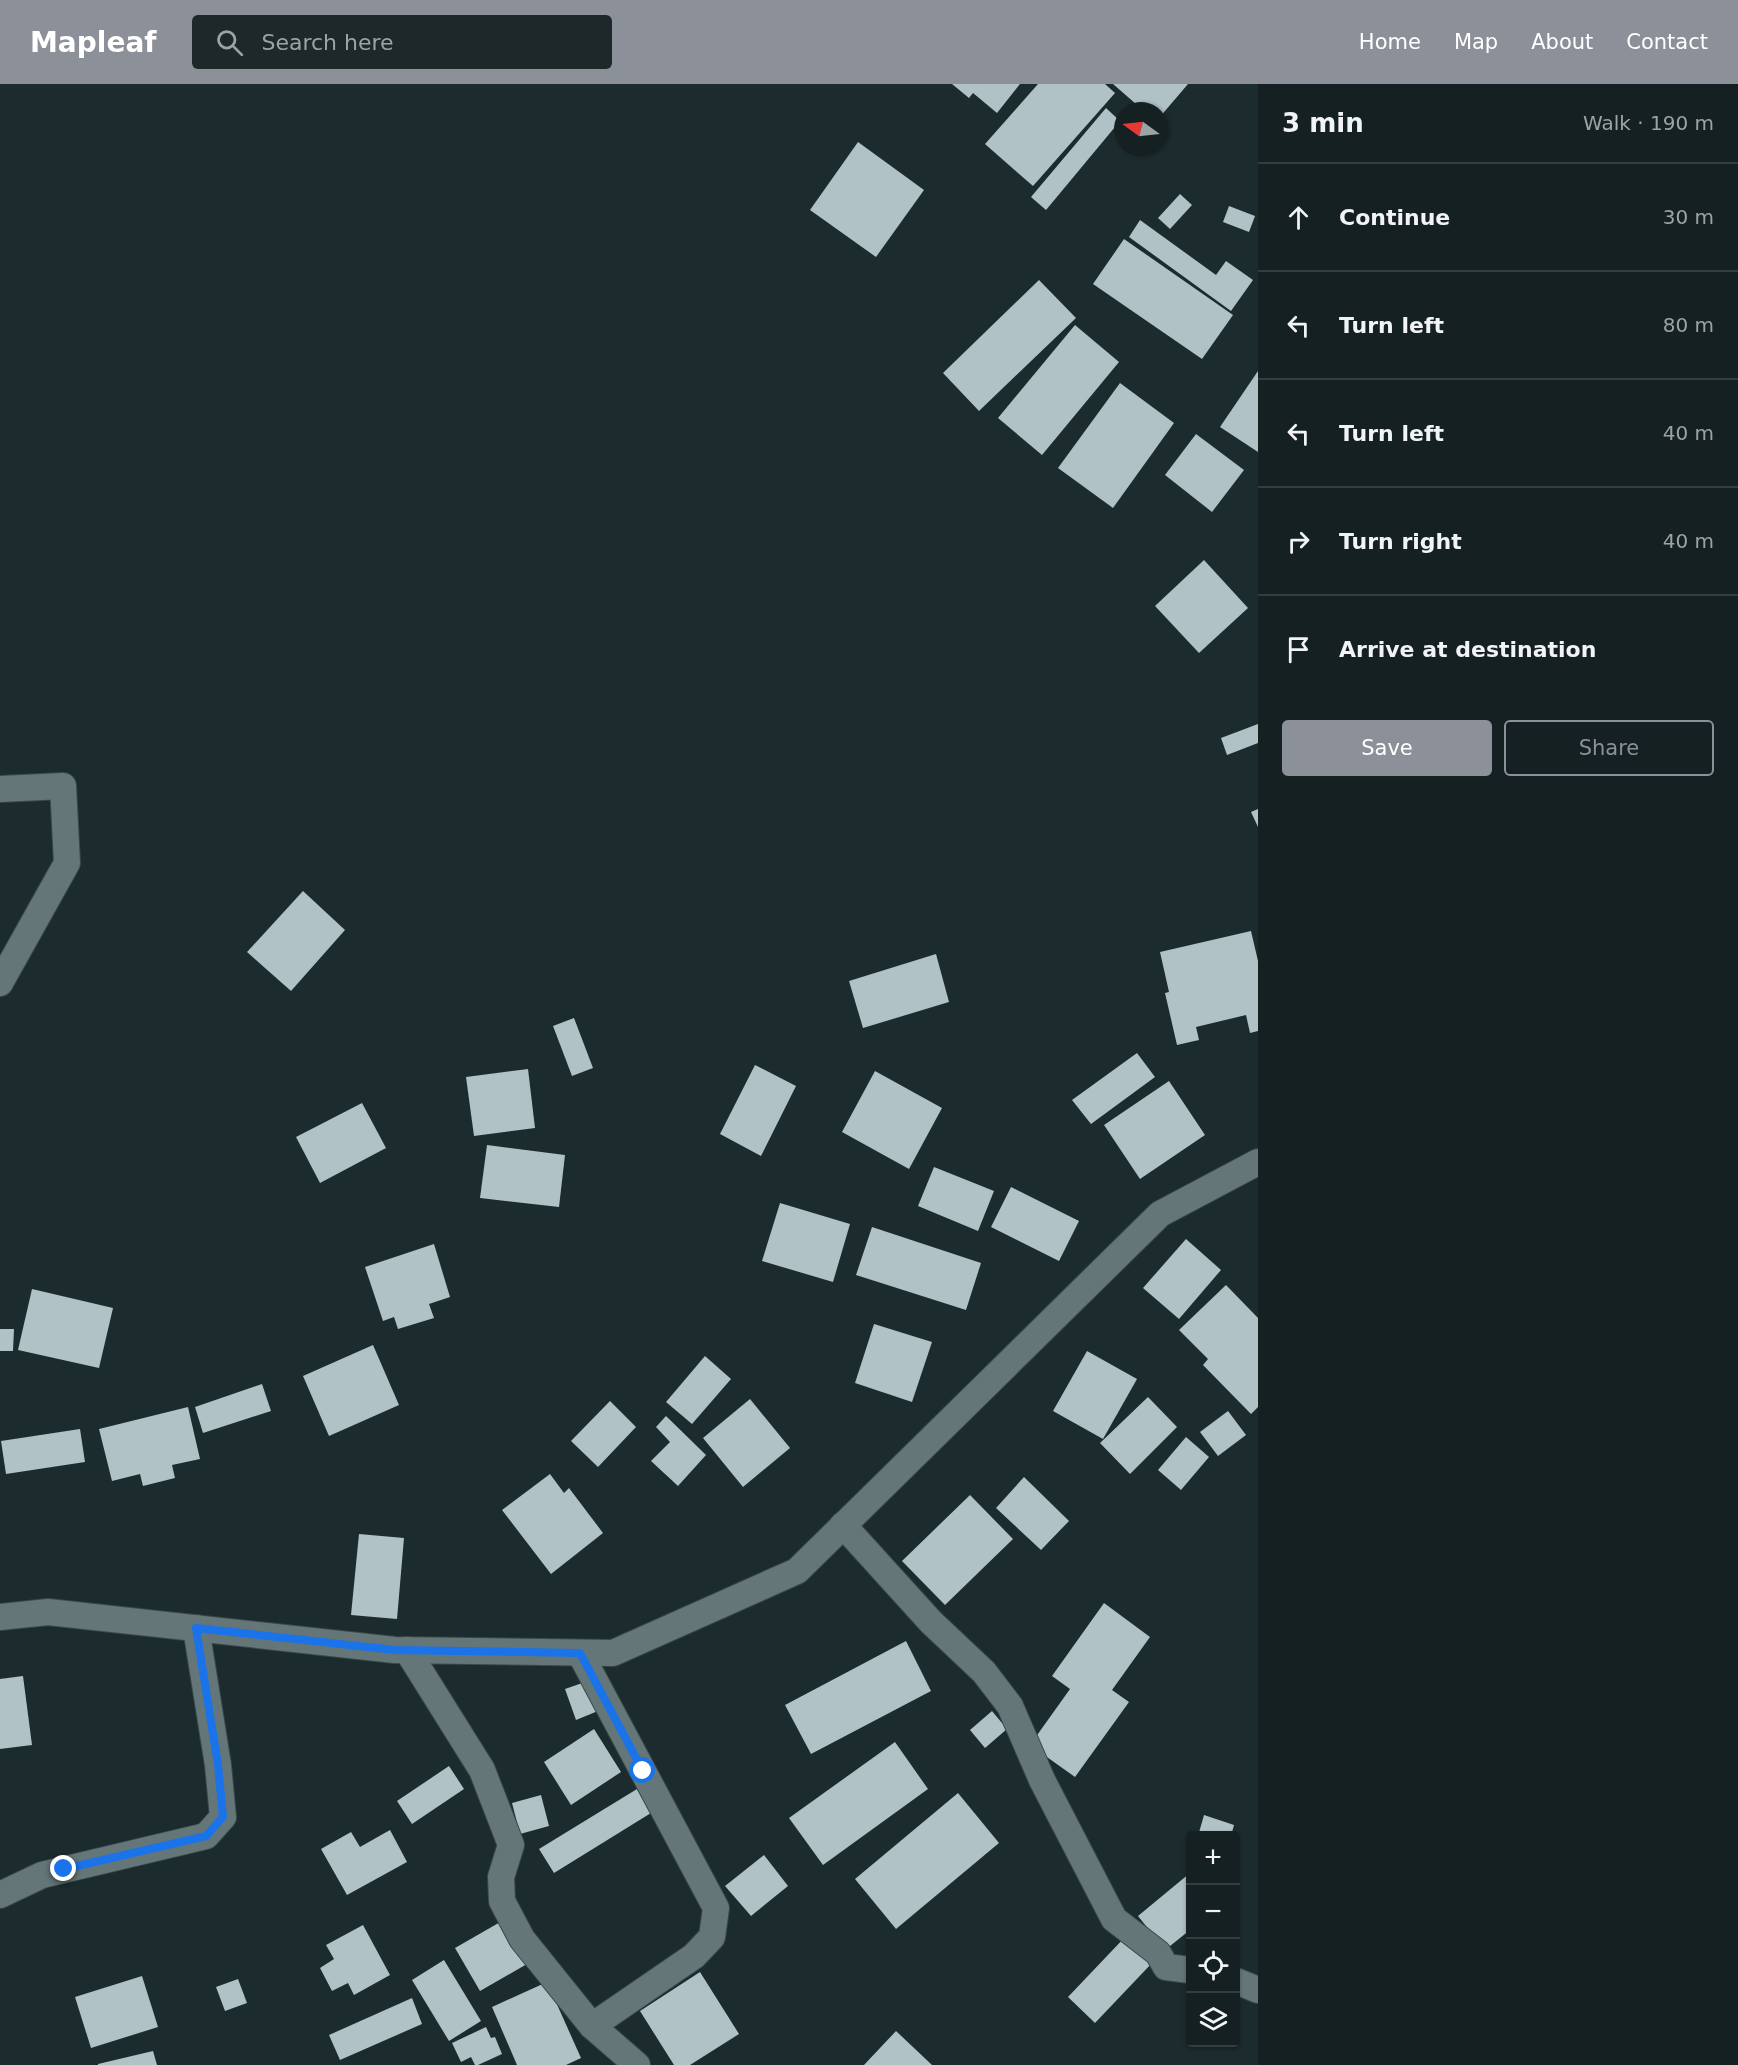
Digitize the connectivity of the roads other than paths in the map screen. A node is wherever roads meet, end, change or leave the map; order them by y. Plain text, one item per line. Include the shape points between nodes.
1 (0, 789) edge
2 (0, 982) edge
3 (1258, 1162) edge
4 (843, 1525) junction
5 (0, 1617) edge
6 (196, 1628) junction
7 (407, 1650) junction
8 (580, 1653) junction
9 (0, 1895) edge
10 (1186, 1969) edge
11 (1240, 1983) edge
12 (1258, 1990) edge
13 (592, 2026) junction
14 (637, 2065) edge

1 - 2 street via 63,786 67,863
3 - 4 street via 1160,1214
4 - 8 street via 797,1571 613,1653
4 - 10 street via 931,1622 984,1672 1010,1706 1042,1780 1114,1918 1158,1953 1166,1967
5 - 6 street via 48,1612
6 - 7 street
6 - 9 street via 223,1817 206,1836 42,1875
7 - 8 street
7 - 13 street via 482,1770 511,1845 501,1877 502,1901 522,1939
8 - 13 street via 716,1908 712,1937 694,1956
11 - 12 street
13 - 14 street

